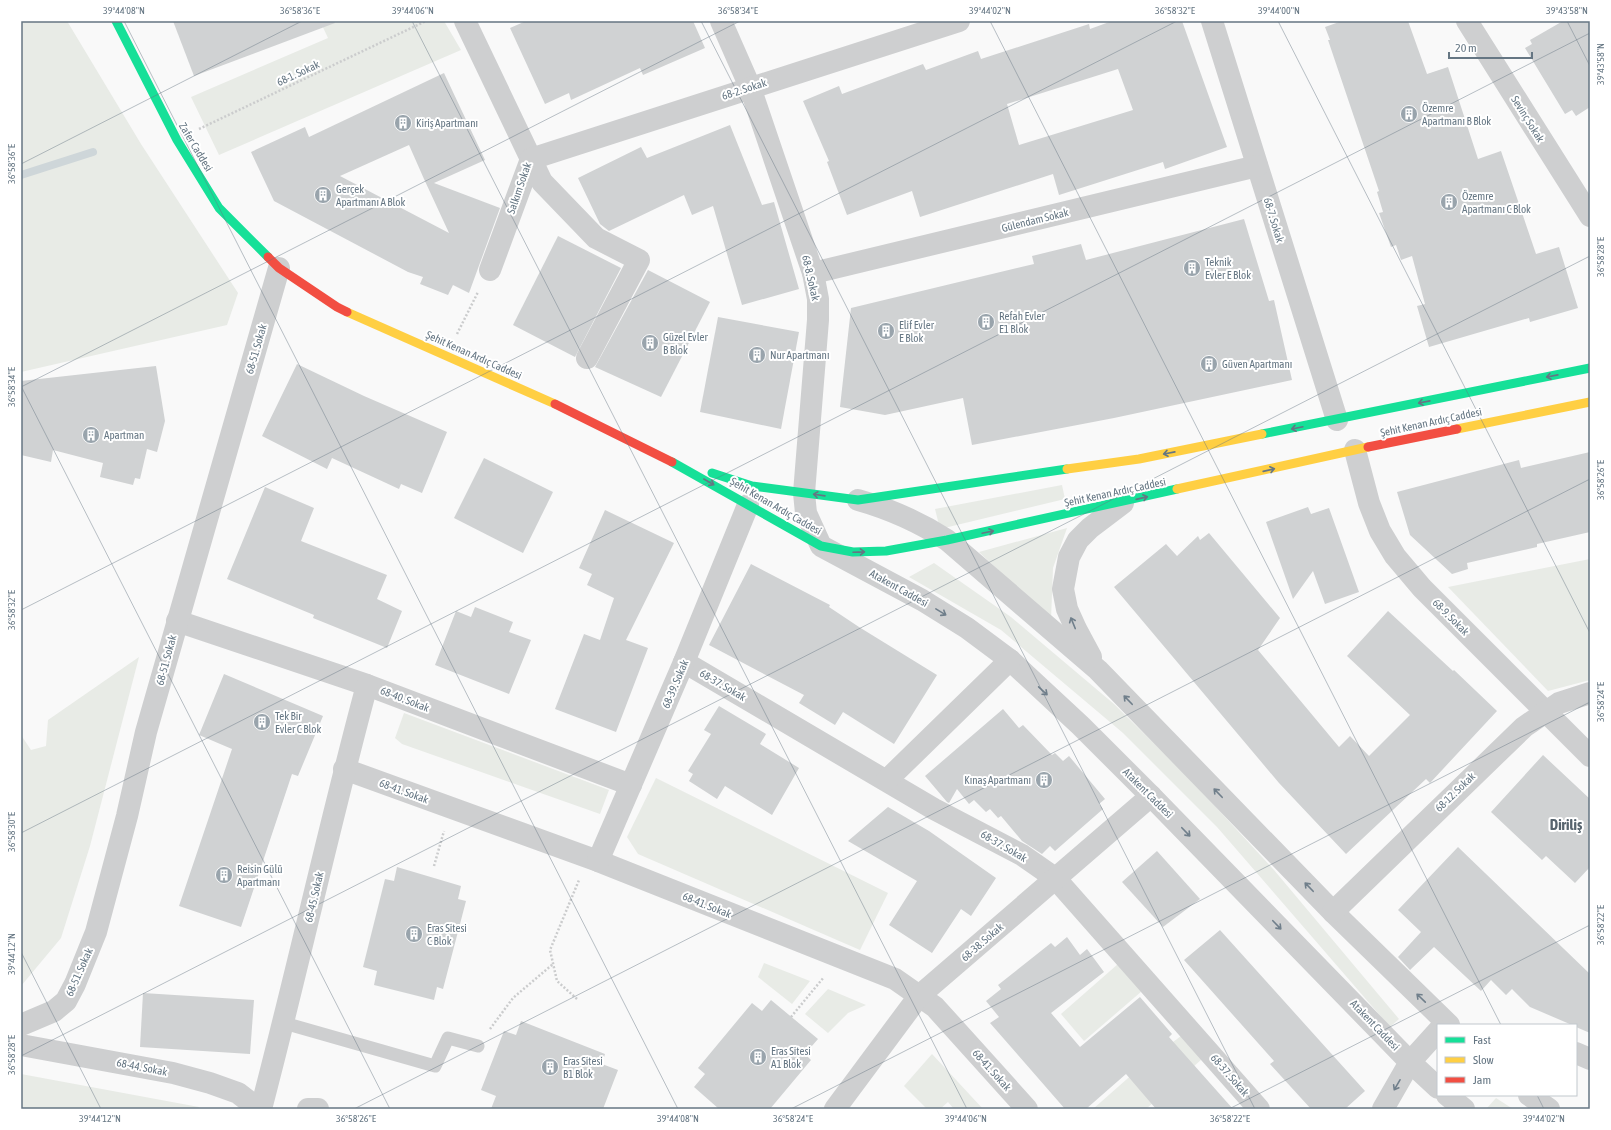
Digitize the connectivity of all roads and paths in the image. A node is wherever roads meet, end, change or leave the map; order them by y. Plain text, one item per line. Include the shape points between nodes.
1 (116, 21) edge
2 (426, 21) edge
3 (465, 21) edge
4 (721, 21) edge
5 (959, 21) edge
6 (1212, 21) edge
7 (1467, 21) edge
8 (750, 88) junction
9 (177, 140) junction
10 (531, 159) junction
11 (1257, 166) junction
12 (1590, 216) edge
13 (279, 268) junction
14 (490, 270) joint
15 (813, 273) junction
16 (446, 356) junction
17 (587, 358) dead end
18 (1590, 368) edge
19 (1590, 402) edge
20 (1337, 420) junction
21 (1355, 450) junction
22 (662, 457) junction
23 (804, 493) junction
24 (858, 500) junction
25 (1123, 503) junction
26 (748, 504) junction
27 (947, 540) junction
28 (821, 546) junction
29 (177, 621) junction
30 (1010, 660) junction
31 (684, 662) junction
32 (1098, 670) junction
33 (367, 685) junction
34 (1590, 693) edge
35 (1546, 710) junction
36 (1590, 756) edge
37 (344, 769) junction
38 (887, 780) junction
39 (631, 785) junction
40 (1151, 796) junction
41 (440, 844) dead end
42 (593, 860) junction
43 (434, 866) dead end
44 (1056, 878) junction
45 (1333, 912) junction
46 (553, 964) junction
47 (815, 989) dead end
48 (919, 996) junction
49 (577, 999) dead end
50 (791, 1017) dead end
51 (284, 1023) junction
52 (1442, 1024) edge
53 (21, 1025) edge
54 (1437, 1033) edge
55 (21, 1045) edge
56 (478, 1046) joint
57 (1577, 1053) edge
58 (1590, 1059) edge
59 (1410, 1062) junction
60 (1437, 1087) edge
61 (1530, 1096) edge
62 (255, 1109) edge
63 (261, 1109) edge
64 (308, 1109) edge
65 (318, 1109) edge
66 (835, 1109) edge
67 (1027, 1109) edge
68 (1259, 1109) edge
69 (1383, 1109) edge
70 (1549, 1109) edge

1 - 9 street, Zafer Caddesi
2 - 9 path, 68-1. Sokak
3 - 10 street, Salkım Sokak
4 - 8 street, 68-8. Sokak
5 - 8 street, 68-2. Sokak
6 - 11 street, 68-7. Sokak
7 - 12 street, Sevinç Sokak
8 - 10 street, 68-2. Sokak
8 - 15 street, 68-8. Sokak
9 - 13 street, Zafer Caddesi via 219,208
10 - 14 street, Salkım Sokak
10 - 17 street via 542,182 596,238 639,260
11 - 15 street, Gülendam Sokak
11 - 20 street, 68-7. Sokak
13 - 16 street, Şehit Kenan Ardıç Caddesi via 337,307
13 - 29 street, 68-51. Sokak
14 - 16 path
15 - 23 street, 68-8. Sokak via 818,299 818,320
16 - 22 street, Şehit Kenan Ardıç Caddesi via 561,407
18 -> 20 street, Şehit Kenan Ardıç Caddesi
19 - 21 street, Şehit Kenan Ardıç Caddesi
20 -> 24 street, Şehit Kenan Ardıç Caddesi via 1139,459
25 -> 21 street, Şehit Kenan Ardıç Caddesi
21 - 35 street, 68-9. Sokak via 1372,510 1395,556 1422,588
22 - 23 street, Şehit Kenan Ardıç Caddesi via 752,486
22 -> 26 street, Şehit Kenan Ardıç Caddesi
24 -> 23 street, Şehit Kenan Ardıç Caddesi
23 - 28 street, 68-8. Sokak via 806,513
24 - 27 street via 904,516
27 -> 25 street, Şehit Kenan Ardıç Caddesi
32 -> 25 street via 1067,609 1063,589 1069,557 1078,540
26 - 28 street, Şehit Kenan Ardıç Caddesi
26 - 31 street, 68-39. Sokak
28 -> 27 street, Şehit Kenan Ardıç Caddesi via 853,552 886,551
27 - 32 street
28 -> 30 street, Atakent Caddesi via 948,616
29 - 33 street, 68-40. Sokak
29 - 53 street, 68-51. Sokak via 100,916 86,957 75,984 61,1006
30 - 38 street
30 -> 40 street, Atakent Caddesi
31 - 38 street, 68-37. Sokak
31 - 39 street, 68-39. Sokak
45 -> 32 street
33 - 37 street, 68-45. Sokak
33 - 39 street, 68-40. Sokak
34 - 35 street, 68-12. Sokak
35 - 36 street, 68-9. Sokak
35 - 45 street, 68-12. Sokak via 1500,749
37 - 42 street, 68-41. Sokak
37 - 51 street, 68-45. Sokak
38 - 44 street, 68-37. Sokak via 934,809 1022,855
39 - 42 street, 68-39. Sokak
40 - 44 street, 68-38. Sokak
40 -> 59 street, Atakent Caddesi
41 - 43 path
42 - 46 path via 550,950
42 - 48 street, 68-41. Sokak via 895,979
44 - 48 street, 68-38. Sokak
44 - 68 street, 68-37. Sokak
52 -> 45 street
46 - 49 path via 557,981
46 - 56 path via 513,998
47 - 50 path
48 - 66 street, 68-38. Sokak
48 - 67 street, 68-41. Sokak via 935,1007
51 - 56 lane via 435,1066 448,1038
51 - 63 street, 68-45. Sokak
54 - 59 street
55 - 62 street, 68-44. Sokak via 172,1073 210,1083 238,1093
57 - 58 street
59 - 60 street, Atakent Caddesi
59 -> 69 street
61 - 70 street
64 - 65 street

